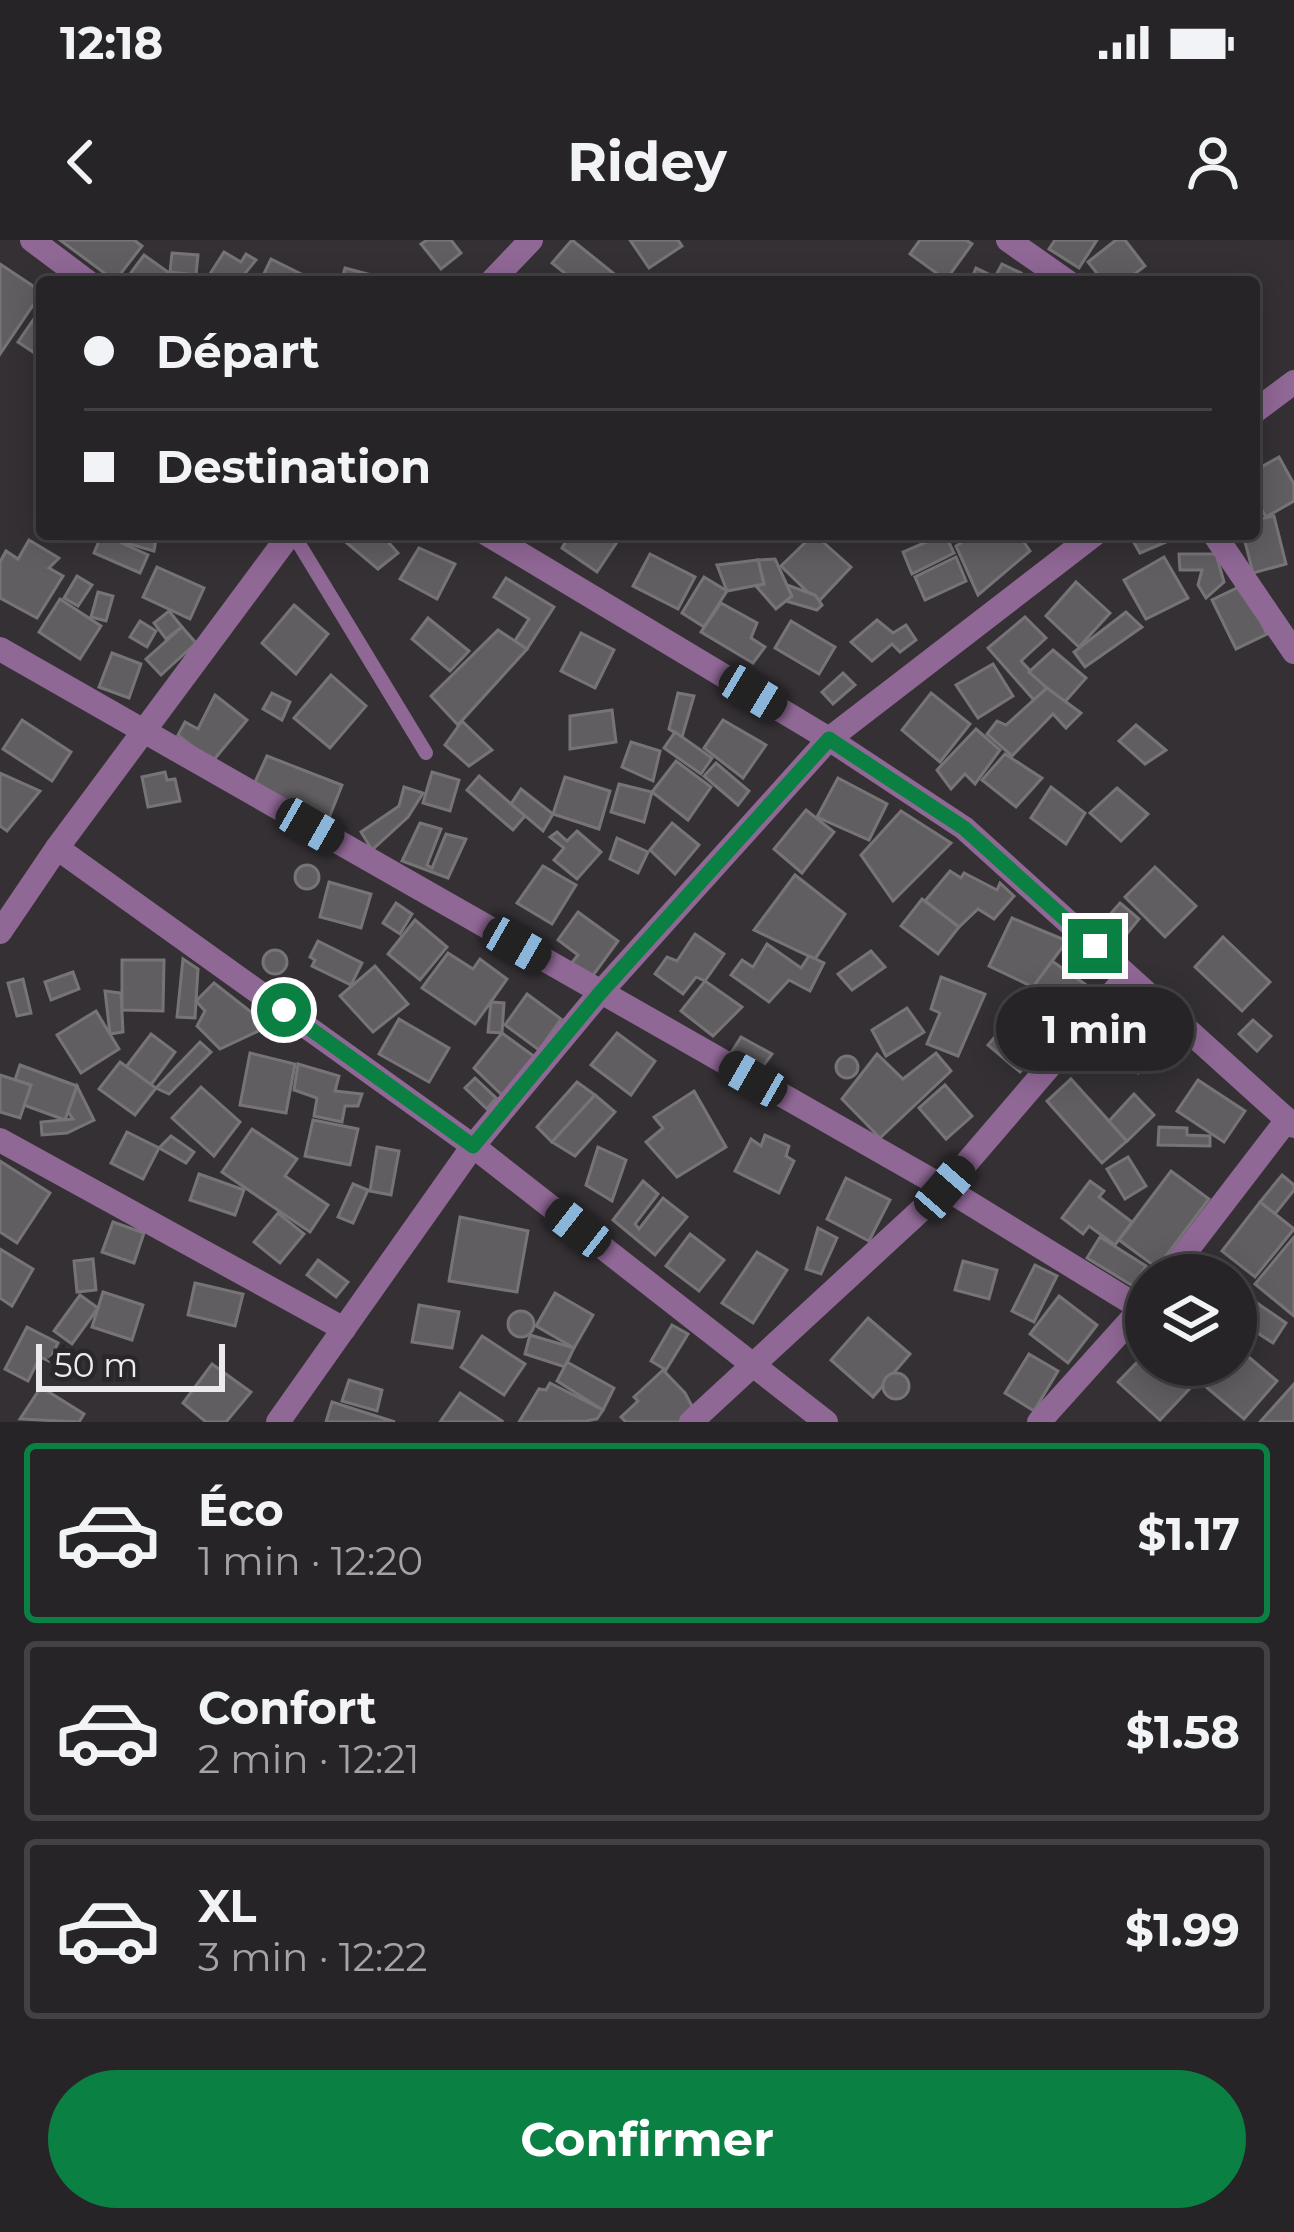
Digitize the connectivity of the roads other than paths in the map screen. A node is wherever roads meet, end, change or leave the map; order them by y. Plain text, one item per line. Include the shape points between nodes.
1 (32, 240) edge
2 (531, 240) edge
3 (1008, 240) edge
4 (80, 276) edge
5 (497, 276) edge
6 (1059, 276) edge
7 (1294, 382) edge
8 (1260, 408) edge
9 (286, 540) edge
10 (295, 540) edge
11 (497, 540) edge
12 (1088, 540) edge
13 (1218, 540) edge
14 (0, 650) edge
15 (1294, 652) edge
16 (144, 730) junction
17 (829, 739) junction
18 (425, 753) dead end
19 (57, 848) junction
20 (0, 932) edge
21 (1127, 976) junction
22 (600, 993) junction
23 (1291, 1123) edge
24 (0, 1140) edge
25 (473, 1146) junction
26 (945, 1188) junction
27 (1185, 1254) edge
28 (1125, 1295) edge
29 (1125, 1327) edge
30 (344, 1329) junction
31 (753, 1364) junction
32 (278, 1422) edge
33 (691, 1422) edge
34 (826, 1422) edge
35 (1039, 1422) edge

1 - 4 street
2 - 5 street
3 - 6 street
7 - 8 street
9 - 16 street
10 - 18 lane
11 - 17 street
12 - 17 street
13 - 15 street
14 - 16 street
16 - 19 street
16 - 22 street
17 - 21 street via 964,828
17 - 22 street
19 - 20 street
19 - 25 street
21 - 23 street
21 - 26 street
22 - 25 street
22 - 26 street
23 - 27 street
24 - 30 street
25 - 30 street
25 - 31 street
26 - 28 street
26 - 31 street
29 - 35 street
30 - 32 street
31 - 33 street
31 - 34 street

